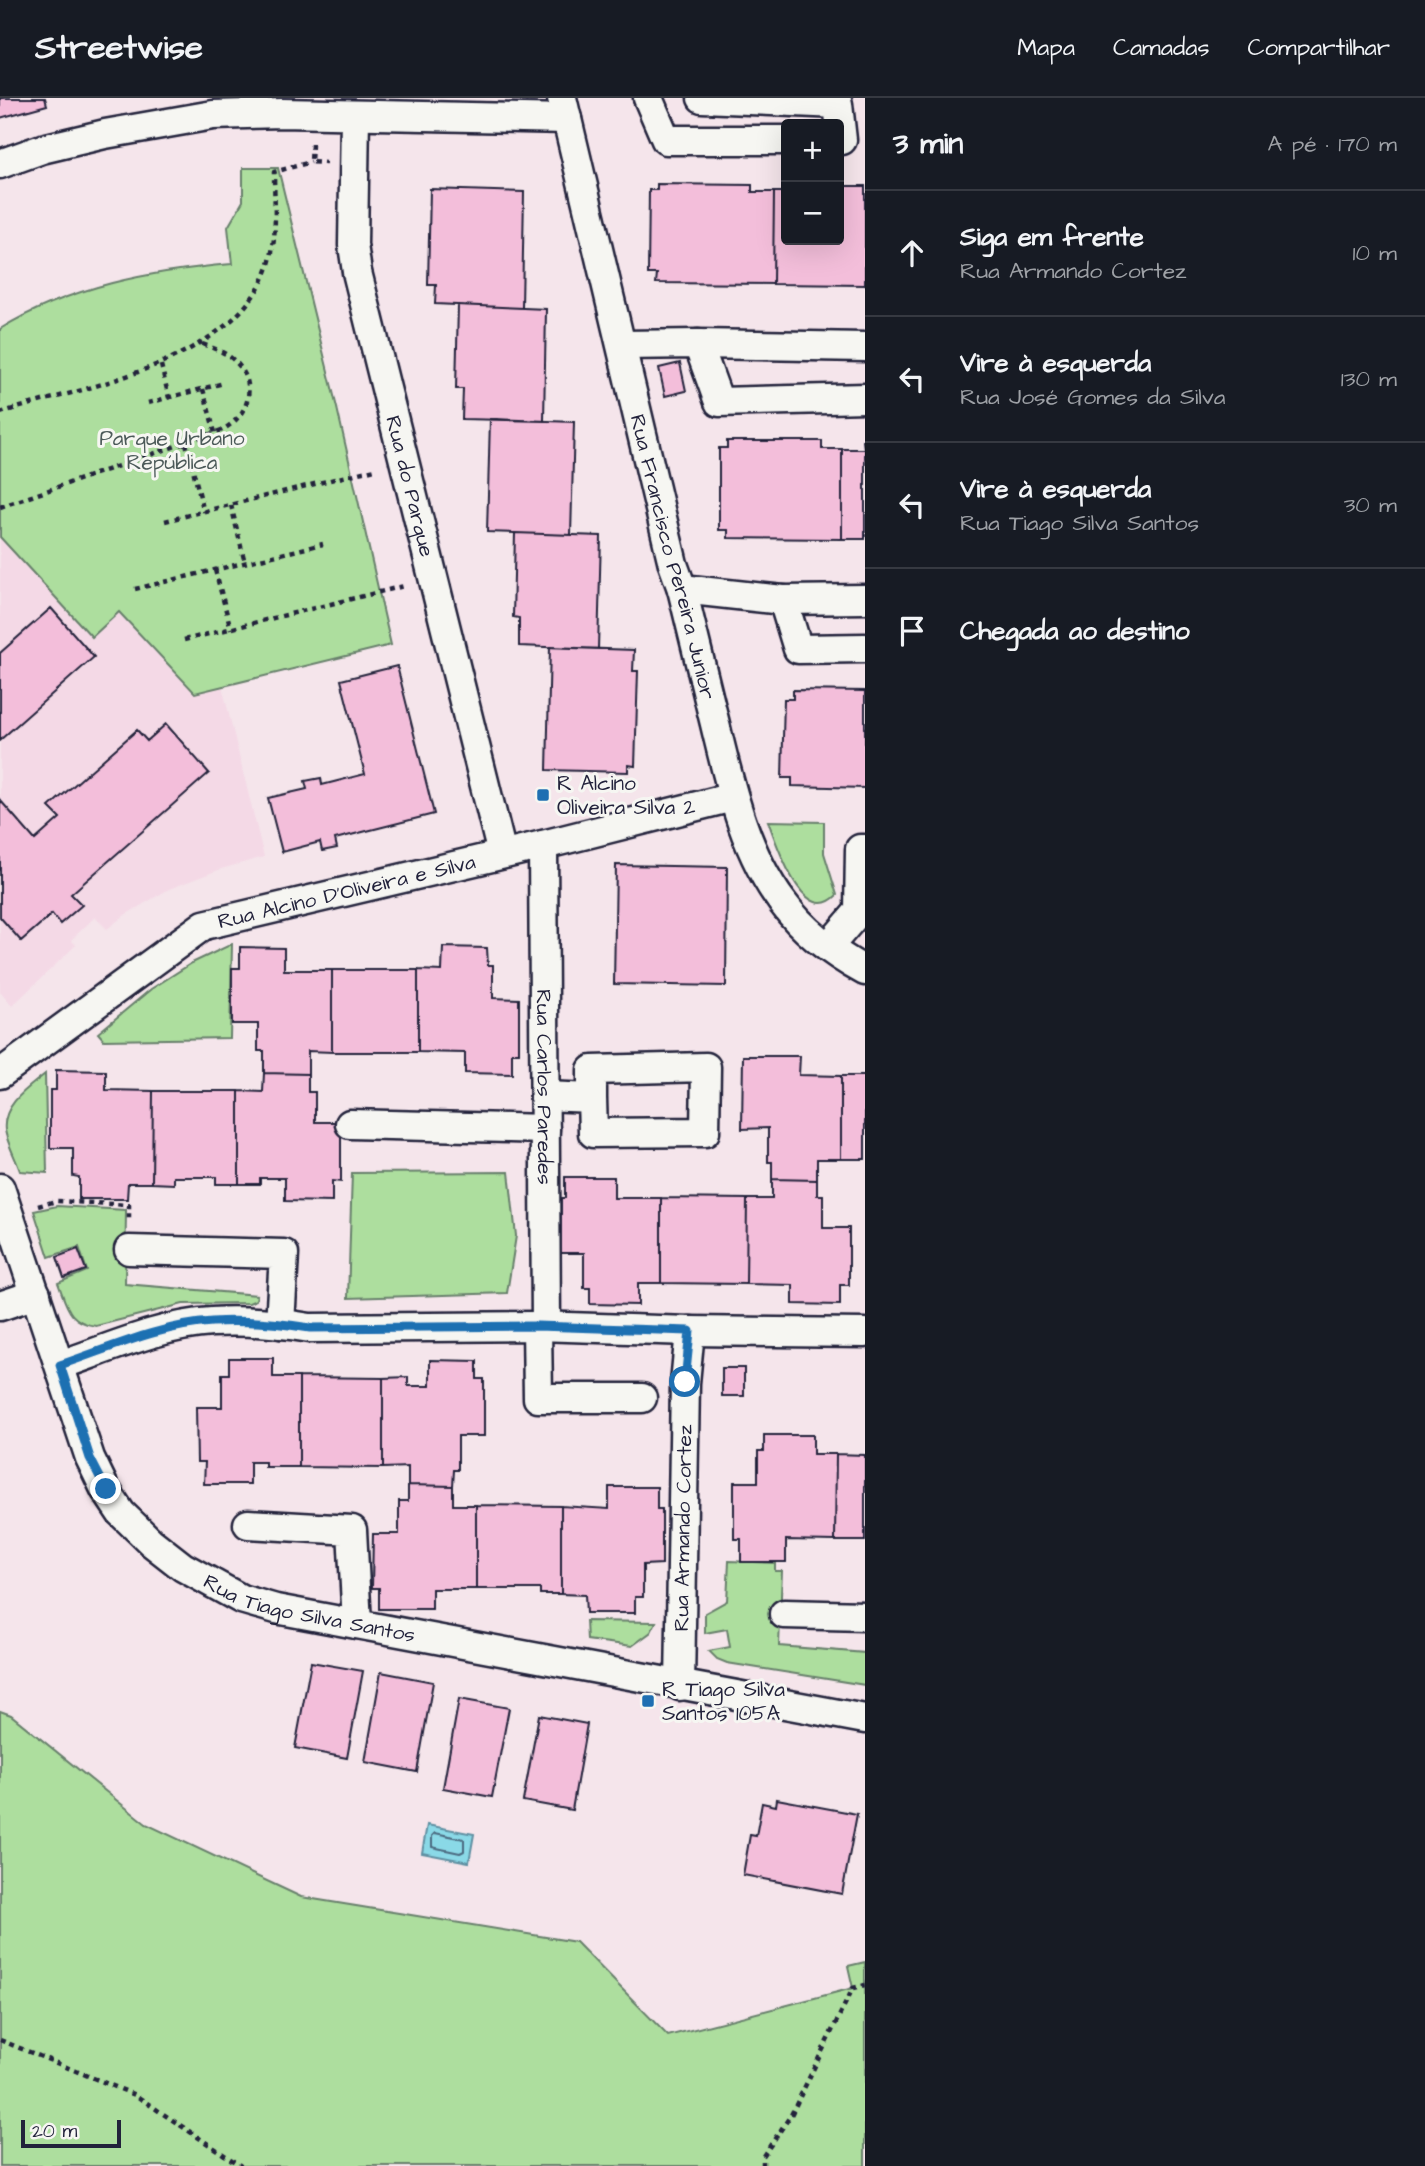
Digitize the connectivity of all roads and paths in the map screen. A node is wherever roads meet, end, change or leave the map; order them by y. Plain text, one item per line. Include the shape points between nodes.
1 (648, 98) edge
2 (702, 98) edge
3 (565, 109) edge
4 (355, 116) junction
5 (840, 119) edge
6 (781, 140) edge
7 (311, 162) dead end
8 (0, 164) edge
9 (198, 343) junction
10 (698, 344) junction
11 (622, 345) junction
12 (865, 347) edge
13 (161, 364) junction
14 (224, 383) dead end
15 (203, 388) junction
16 (169, 398) junction
17 (865, 398) edge
18 (148, 403) dead end
19 (0, 414) edge
20 (215, 433) junction
21 (186, 443) junction
22 (404, 462) junction
23 (231, 505) junction
24 (0, 507) edge
25 (204, 512) junction
26 (165, 521) dead end
27 (323, 544) dead end
28 (245, 563) junction
29 (215, 570) junction
30 (433, 579) junction
31 (135, 589) dead end
32 (682, 589) junction
33 (865, 599) edge
34 (783, 600) junction
35 (231, 629) junction
36 (184, 640) dead end
37 (865, 648) edge
38 (733, 797) junction
39 (543, 845) junction
40 (865, 849) edge
41 (502, 854) junction
42 (862, 911) edge
43 (828, 947) junction
44 (865, 971) edge
45 (0, 1074) edge
46 (545, 1097) junction
47 (592, 1098) junction
48 (350, 1125) dead end
49 (545, 1129) junction
50 (0, 1188) edge
51 (129, 1205) dead end
52 (7, 1215) junction
53 (129, 1250) dead end
54 (36, 1294) junction
55 (0, 1306) edge
56 (280, 1324) junction
57 (542, 1326) junction
58 (690, 1331) junction
59 (865, 1333) edge
60 (60, 1365) junction
61 (642, 1398) dead end
62 (248, 1524) dead end
63 (784, 1614) dead end
64 (865, 1616) edge
65 (358, 1624) junction
66 (680, 1686) junction
67 (865, 1719) edge
68 (865, 1985) edge
69 (0, 2040) edge
70 (240, 2166) edge
71 (763, 2166) edge

1 - 6 street via 666,141
2 - 5 street via 838,104
3 - 4 street
3 - 11 street, Rua Francisco Pereira Junior
4 - 8 street via 213,115 104,134
4 - 22 street, Rua do Parque via 353,245
7 - 9 path via 274,172 274,235 263,277 237,314
9 - 13 path
9 - 20 path via 232,358 248,389 242,415
10 - 11 street
10 - 12 street
10 - 17 street via 719,402
11 - 32 street, Rua Francisco Pereira Junior
13 - 16 path
13 - 19 path
14 - 15 path
15 - 16 path
15 - 20 path
16 - 18 path
20 - 21 path
21 - 24 path
21 - 25 path
22 - 23 path
22 - 30 street, Rua do Parque
23 - 25 path
23 - 28 path
25 - 26 path
27 - 28 path
28 - 29 path
29 - 31 path
29 - 35 path
30 - 35 path
30 - 41 street, Rua do Parque
32 - 34 street
32 - 38 street, Rua Francisco Pereira Junior
33 - 34 street
34 - 37 street via 798,649
35 - 36 path
38 - 39 street, Rua Alcino D'Oliveira e Silva
38 - 43 street, Rua Francisco Pereira Junior via 766,878 802,925
39 - 41 street, Rua Alcino D'Oliveira e Silva
39 - 46 street, Rua Carlos Paredes
40 - 42 street via 860,849
41 - 45 street, Rua Alcino D'Oliveira e Silva via 204,925
42 - 43 street
43 - 44 street, Rua Francisco Pereira Junior
46 - 47 street
46 - 49 street, Rua Carlos Paredes
47 - 47 street via 592,1070 706,1067 705,1132 593,1133
48 - 49 street
49 - 57 street, Rua Carlos Paredes
50 - 52 street, Rua Tiago Silva Santos
51 - 52 path via 56,1201
52 - 54 street, Rua Tiago Silva Santos
53 - 56 street via 284,1254
54 - 55 street
54 - 60 street, Rua Tiago Silva Santos
56 - 57 street via 310,1328
56 - 60 street via 211,1322
57 - 58 street
57 - 61 street, Rua Carlos Paredes via 538,1398
58 - 59 street
58 - 66 street, Rua Armando Cortez via 685,1382
60 - 65 street, Rua Tiago Silva Santos via 100,1478 121,1513 151,1542 183,1567 242,1600
62 - 65 street via 352,1530
63 - 64 street
65 - 66 street, Rua Tiago Silva Santos
66 - 67 street, Rua Tiago Silva Santos
68 - 71 path via 853,1988 791,2115 763,2156
69 - 70 path via 135,2095

